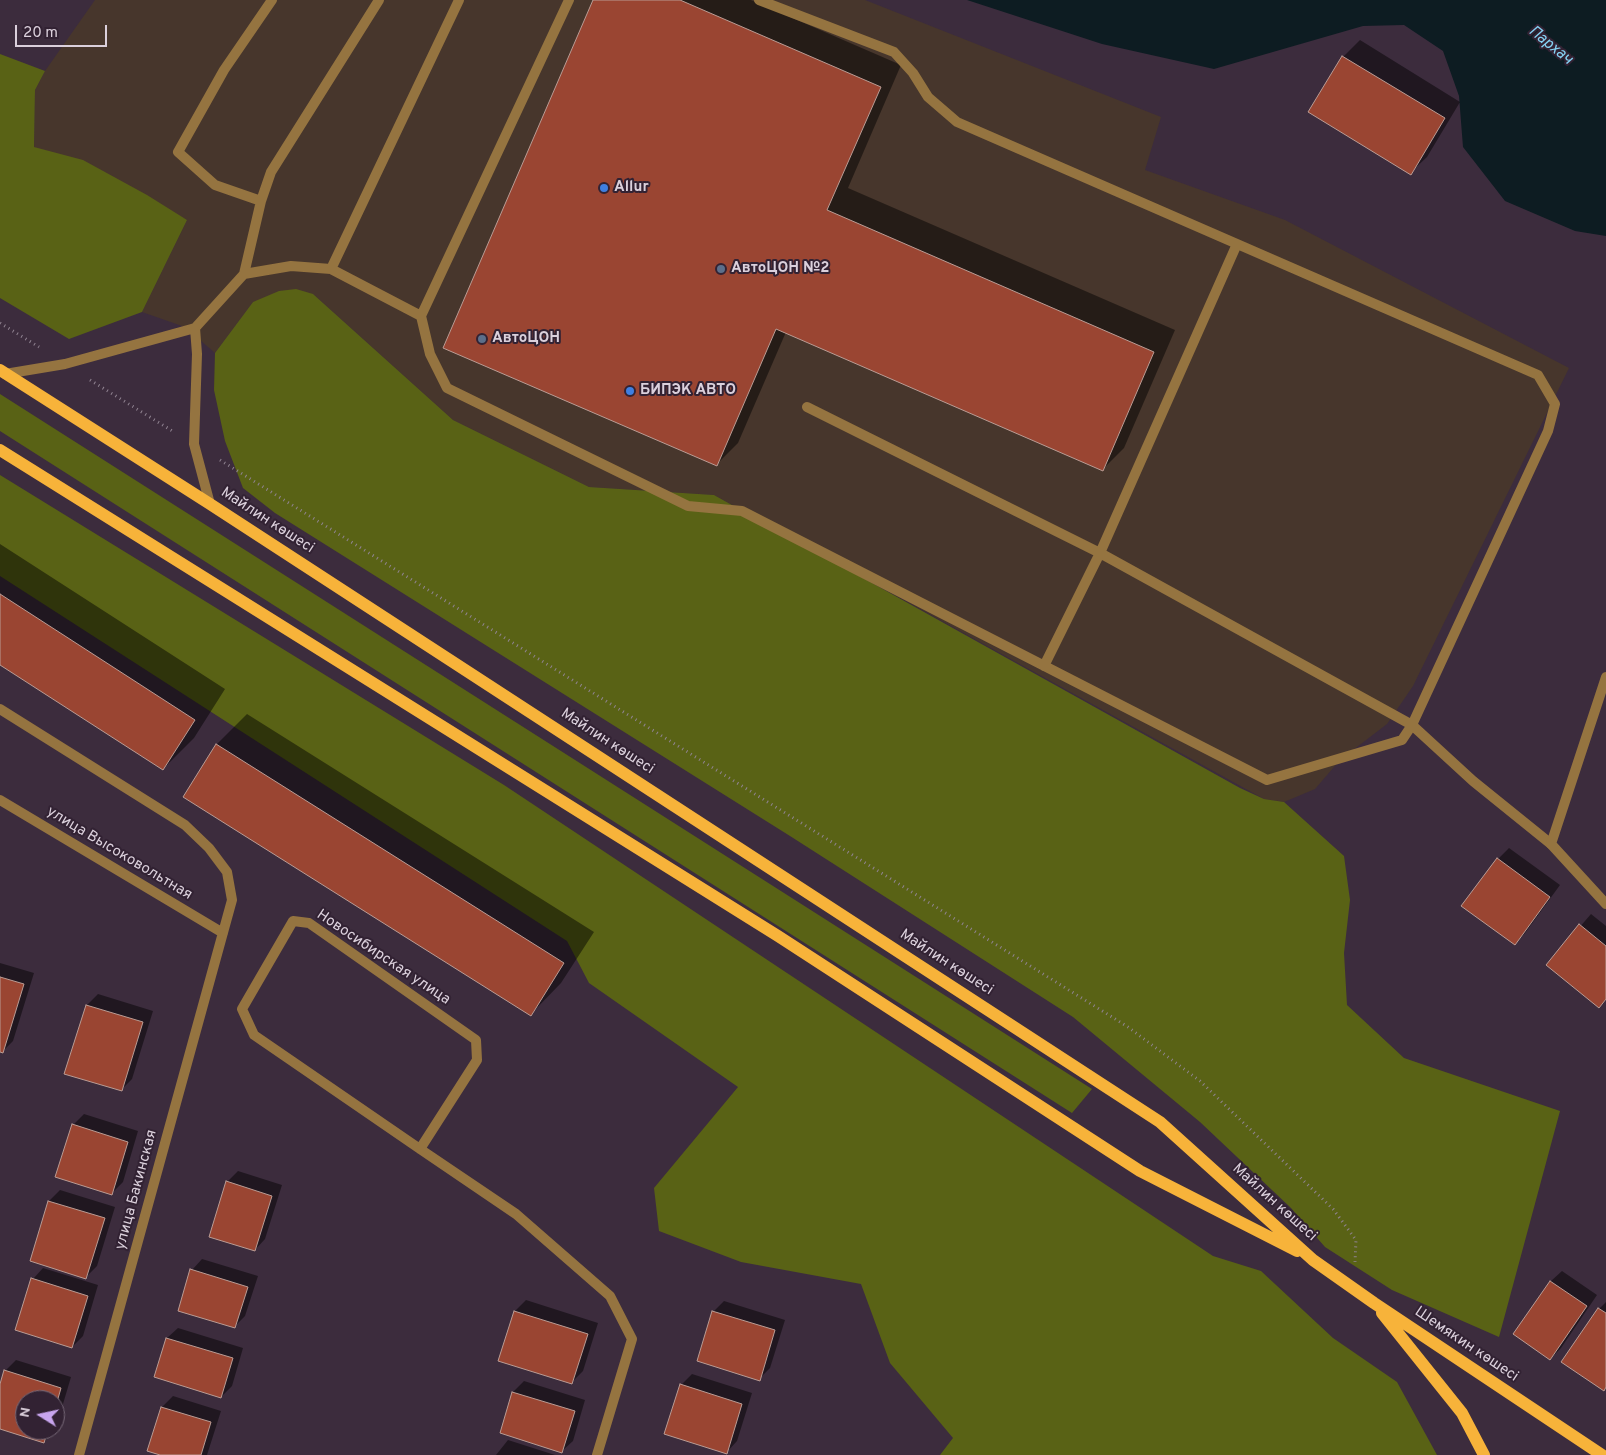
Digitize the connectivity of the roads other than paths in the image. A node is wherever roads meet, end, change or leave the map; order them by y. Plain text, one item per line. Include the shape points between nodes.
1 (272, 0) edge
2 (379, 0) edge
3 (459, 0) edge
4 (569, 0) edge
5 (759, 0) edge
6 (261, 201) junction
7 (1237, 244) junction
8 (332, 269) junction
9 (244, 274) junction
10 (421, 316) junction
11 (195, 328) junction
12 (2, 372) edge
13 (807, 407) dead end
14 (0, 450) edge
15 (210, 504) junction
16 (1100, 553) junction
17 (1044, 666) junction
18 (1606, 677) edge
19 (0, 709) edge
20 (1412, 725) junction
21 (0, 800) edge
22 (1551, 844) junction
23 (1606, 904) edge
24 (223, 933) junction
25 (420, 1149) junction
26 (1313, 1260) junction
27 (1374, 1303) junction
28 (79, 1455) edge
29 (597, 1455) edge
30 (1484, 1455) edge
31 (1602, 1455) edge

1 - 6 street via 224,70 178,152 215,185
2 - 6 street via 271,172
3 - 8 street
4 - 10 street
5 - 7 street via 894,52 928,97 958,122
6 - 9 street
7 - 16 street
7 - 20 street via 1538,375 1555,404 1548,431
8 - 9 street via 291,266
8 - 10 street
9 - 11 street
10 - 17 street via 430,354 447,388 688,506 742,512
11 - 12 street via 65,364
11 - 15 street via 198,354 194,444
12 - 15 main road, Майлин көшесі
13 - 16 street
14 - 26 main road, Майлин көшесі via 778,936 1140,1171
15 - 26 main road, Майлин көшесі via 1160,1122
16 - 17 street
16 - 20 street
17 - 20 street via 1267,780 1402,740
18 - 22 street
19 - 24 street, улица Бакинская via 184,826 209,848 227,872 232,900
20 - 22 street via 1473,781
21 - 24 street, улица Высоковольтная
22 - 23 street
24 - 28 street, улица Бакинская
25 - 25 street, Новосибирская улица via 254,1035 242,1008 293,921 309,923 476,1040 477,1060
25 - 29 street, Новосибирская улица via 516,1214 610,1296 632,1339
26 - 27 main road, Шемякин көшесі
27 - 30 main road via 1462,1413
27 - 31 main road, Шемякин көшесі

